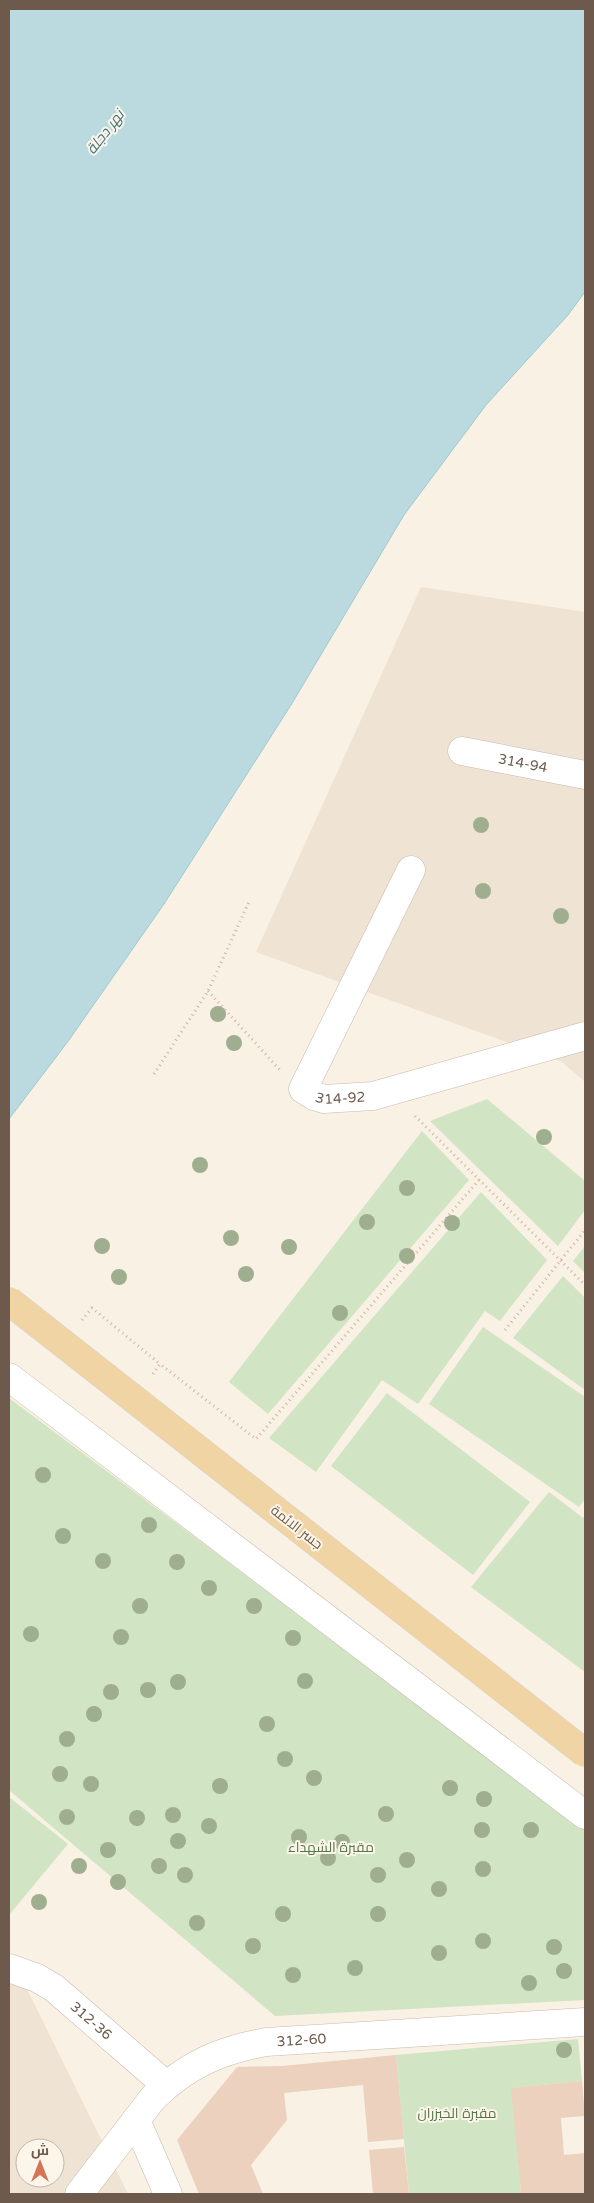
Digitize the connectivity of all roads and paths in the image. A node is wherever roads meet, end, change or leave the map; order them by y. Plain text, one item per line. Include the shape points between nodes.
1 (462, 751) dead end
2 (585, 775) edge
3 (411, 870) dead end
4 (249, 902) dead end
5 (208, 991) junction
6 (585, 1036) edge
7 (154, 1074) dead end
8 (401, 1087) junction
9 (304, 1088) junction
10 (479, 1180) junction
11 (585, 1230) edge
12 (560, 1260) junction
13 (585, 1285) edge
14 (9, 1301) edge
15 (92, 1308) dead end
16 (505, 1330) dead end
17 (160, 1364) junction
18 (153, 1374) dead end
19 (9, 1377) edge
20 (585, 1753) edge
21 (585, 1815) edge
22 (9, 1968) edge
23 (585, 2022) edge
24 (166, 2085) junction
25 (136, 2120) junction
26 (79, 2194) edge
27 (168, 2194) edge

1 - 2 street, 314-94
3 - 9 street, 314-92
4 - 5 path
5 - 7 path
5 - 9 path via 289,1080
6 - 8 street, 314-92
8 - 9 street, 314-92 via 373,1096 324,1099
8 - 10 path via 407,1108
10 - 12 path
10 - 17 path via 256,1439
11 - 12 path
12 - 13 path
12 - 16 path
14 - 20 main road, جسر الائمة, bridge
15 - 17 path
17 - 18 path
19 - 21 street
22 - 24 street, 312-36 via 54,1988
23 - 24 street, 312-60 via 266,2042 217,2054
24 - 25 street, 312-60
25 - 26 street, 312-60
25 - 27 street

